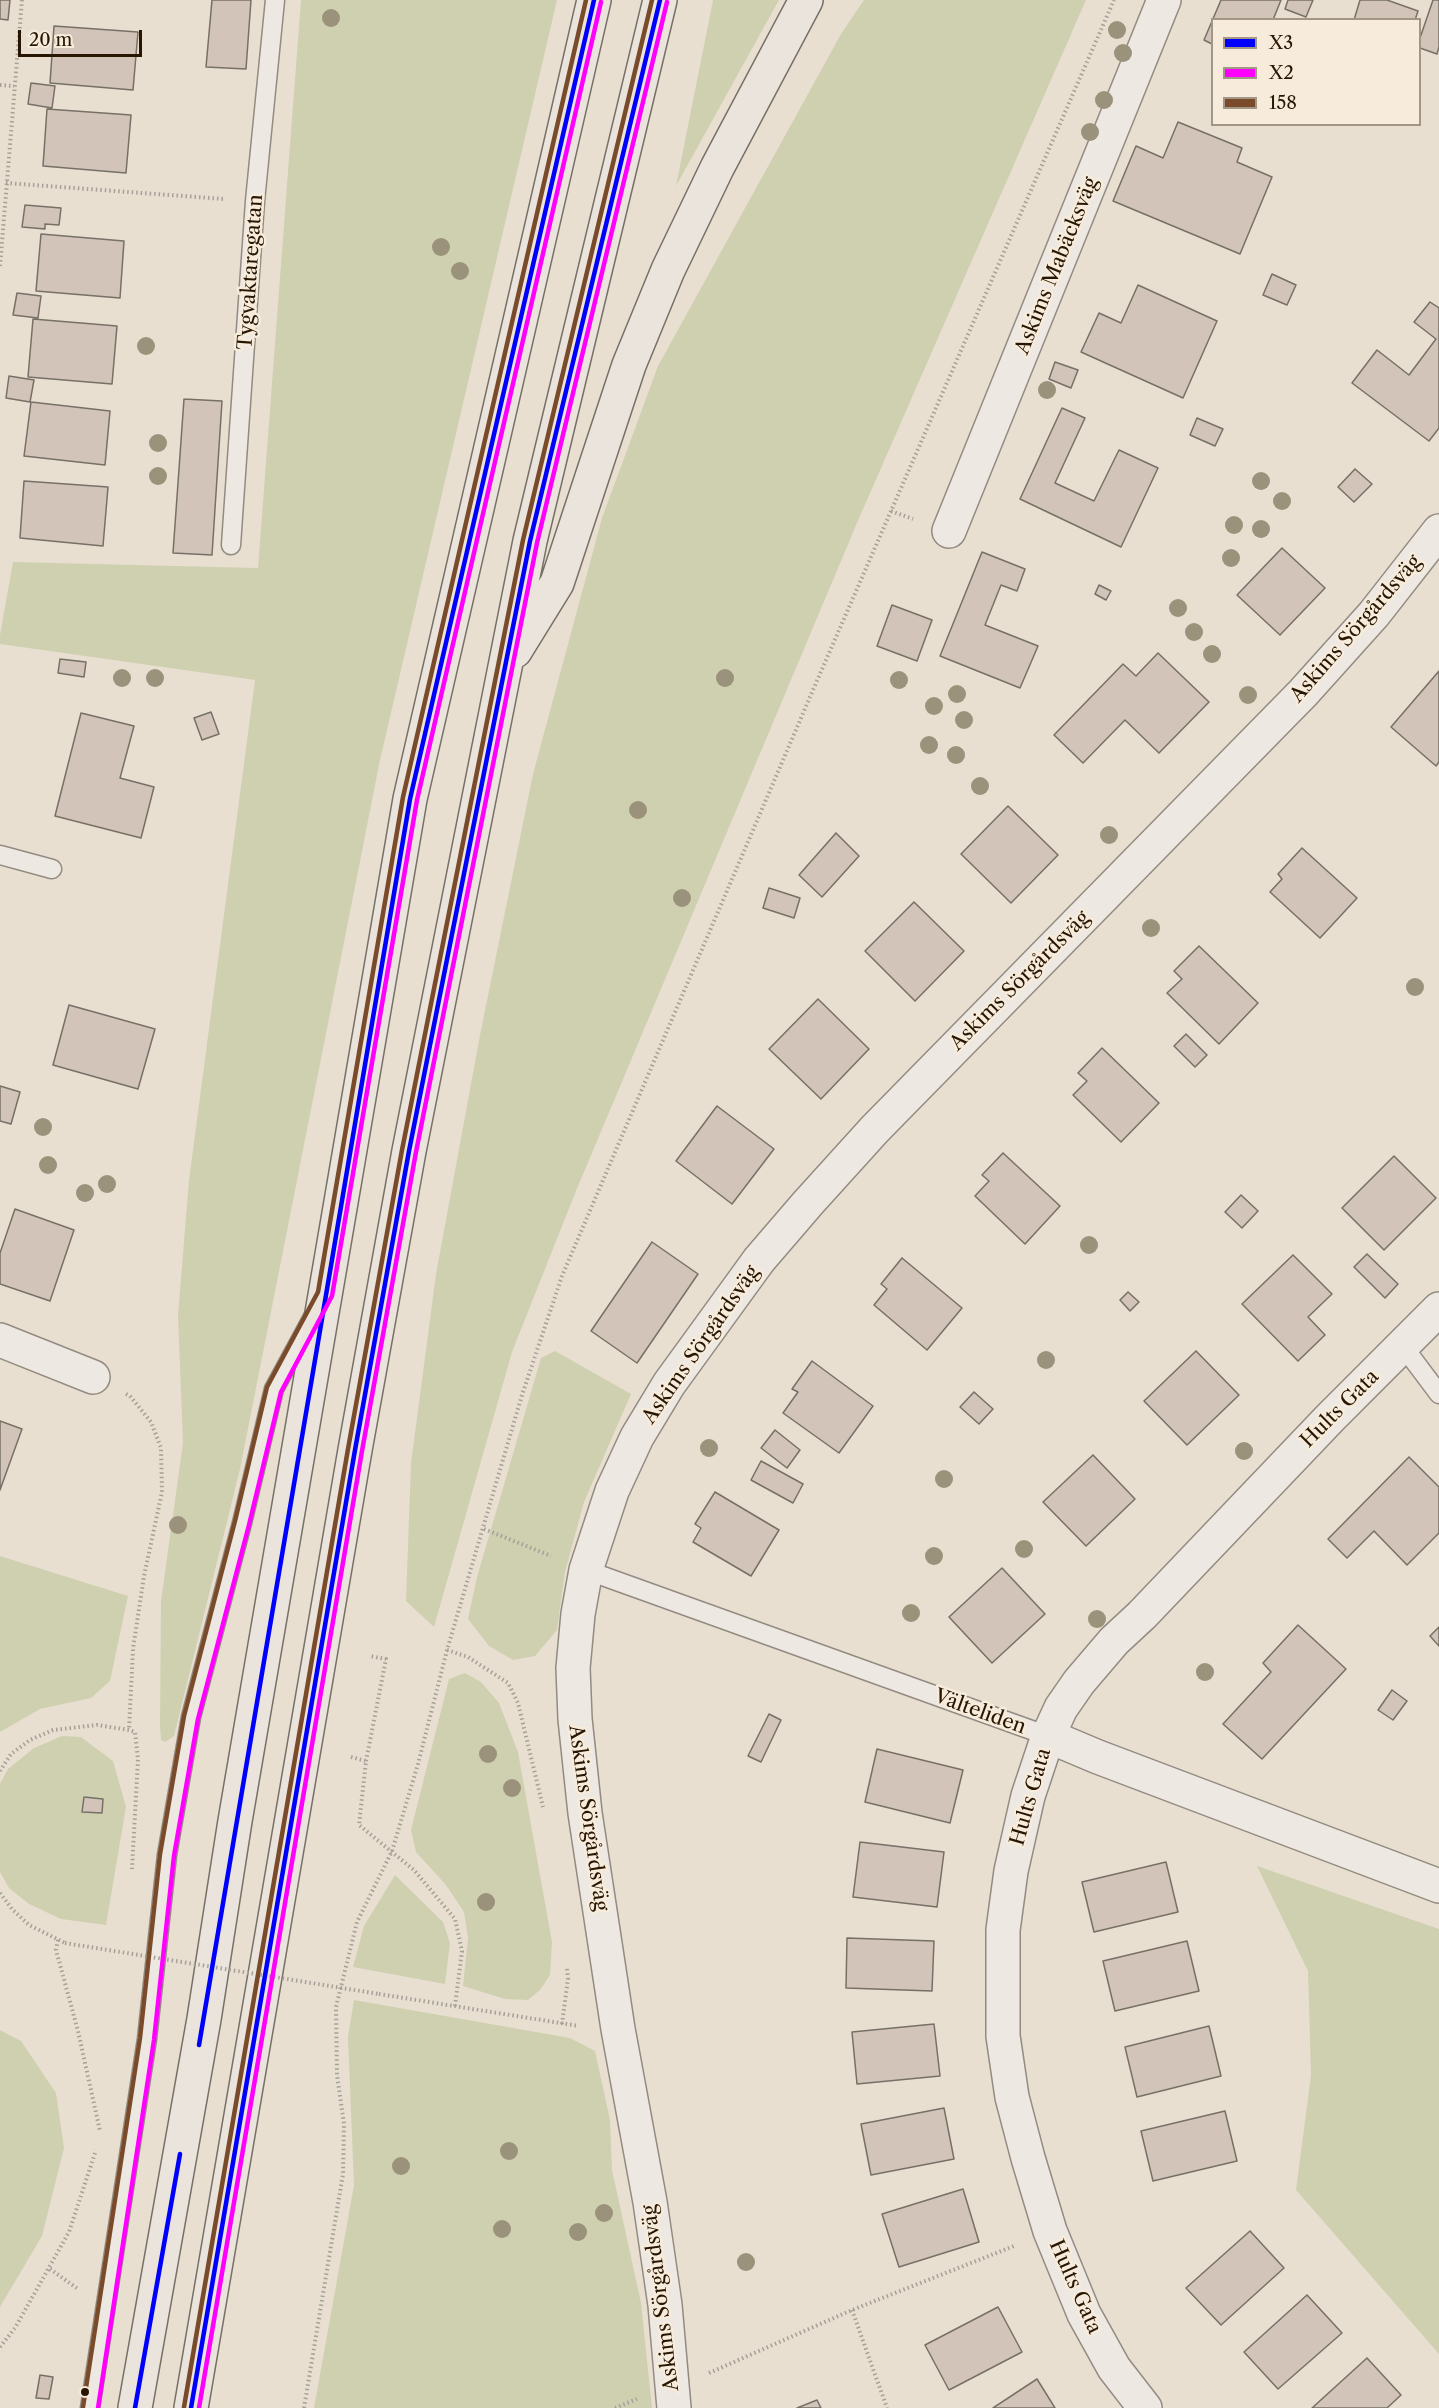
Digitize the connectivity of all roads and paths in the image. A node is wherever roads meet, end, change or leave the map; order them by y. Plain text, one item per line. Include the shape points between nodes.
1 (22, 0) edge
2 (275, 0) edge
3 (594, 0) edge
4 (660, 0) edge
5 (806, 0) edge
6 (1114, 0) edge
7 (1164, 0) edge
8 (0, 85) edge
9 (14, 86) junction
10 (6, 183) junction
11 (255, 201) junction
12 (0, 266) edge
13 (949, 531) dead end
14 (1439, 531) edge
15 (231, 545) dead end
16 (505, 668) junction
17 (0, 855) edge
18 (52, 869) dead end
19 (325, 1294) junction
20 (1439, 1309) edge
21 (0, 1340) edge
22 (1403, 1346) junction
23 (93, 1377) joint
24 (1439, 1394) edge
25 (484, 1529) junction
26 (554, 1557) dead end
27 (586, 1570) junction
28 (447, 1650) junction
29 (370, 1656) dead end
30 (129, 1730) junction
31 (1048, 1736) junction
32 (351, 1757) dead end
33 (366, 1761) junction
34 (0, 1771) edge
35 (545, 1817) dead end
36 (392, 1851) junction
37 (131, 1874) dead end
38 (1439, 1886) edge
39 (0, 1893) edge
40 (58, 1940) junction
41 (125, 1944) dead end
42 (124, 1956) dead end
43 (567, 1958) dead end
44 (455, 2006) junction
45 (104, 2113) dead end
46 (98, 2146) dead end
47 (1050, 2231) junction
48 (50, 2269) junction
49 (80, 2290) dead end
50 (852, 2310) junction
51 (0, 2347) edge
52 (673, 2397) edge
53 (90, 2408) edge
54 (135, 2408) edge
55 (191, 2408) edge
56 (304, 2408) edge
57 (887, 2408) edge
58 (1145, 2408) edge

1 - 9 path
2 - 11 lane, Tygvaktaregatan
3 - 19 main road via 410,799
4 - 16 main road via 530,541
5 - 16 main road via 668,270 629,365 557,583
6 - 25 path via 562,1276 522,1395
7 - 13 street, Askims Mabäcksväg
8 - 9 path
9 - 10 path
10 - 11 path
10 - 12 path
11 - 15 lane, Tygvaktaregatan
14 - 27 street, Askims Sörgårdsväg via 1374,614 1303,693 875,1129 759,1260 669,1384 637,1437 612,1491
16 - 55 main road via 357,1438
17 - 18 lane
19 - 53 lane via 274,1389 191,1716 168,1855 147,2039
19 - 54 main road
20 - 22 street, Hults Gata
21 - 23 street
22 - 24 lane
22 - 31 street, Hults Gata via 1114,1641 1079,1682
23 - 30 path via 130,1396 151,1422 161,1448 162,1492 133,1649
25 - 26 path
25 - 28 path
27 - 31 lane, Välteliden
27 - 52 street, Askims Sörgårdsväg via 576,1627 574,1719 618,2029 665,2305
28 - 35 path via 508,1683 518,1703
28 - 36 path
29 - 33 path via 386,1659
30 - 34 path via 97,1725 53,1730 11,1754
30 - 37 path via 135,1732 138,1759
31 - 38 street, Välteliden
31 - 47 street, Hults Gata via 1028,1796 1011,1871 1003,1930 1002,1985 1003,2036 1012,2097
32 - 33 path
33 - 36 path via 360,1825
36 - 44 path via 414,1870 455,1919 462,1951
36 - 56 path via 357,1922 336,2007 344,2174
39 - 40 path via 29,1925
40 - 44 path, bridge
40 - 45 path via 56,1950 101,2135
41 - 42 path
43 - 44 path via 562,2024
46 - 48 path via 69,2232
47 - 50 path
47 - 58 street, Hults Gata via 1084,2314 1114,2368
48 - 49 path
48 - 51 path
50 - 52 path via 702,2376
50 - 57 path

